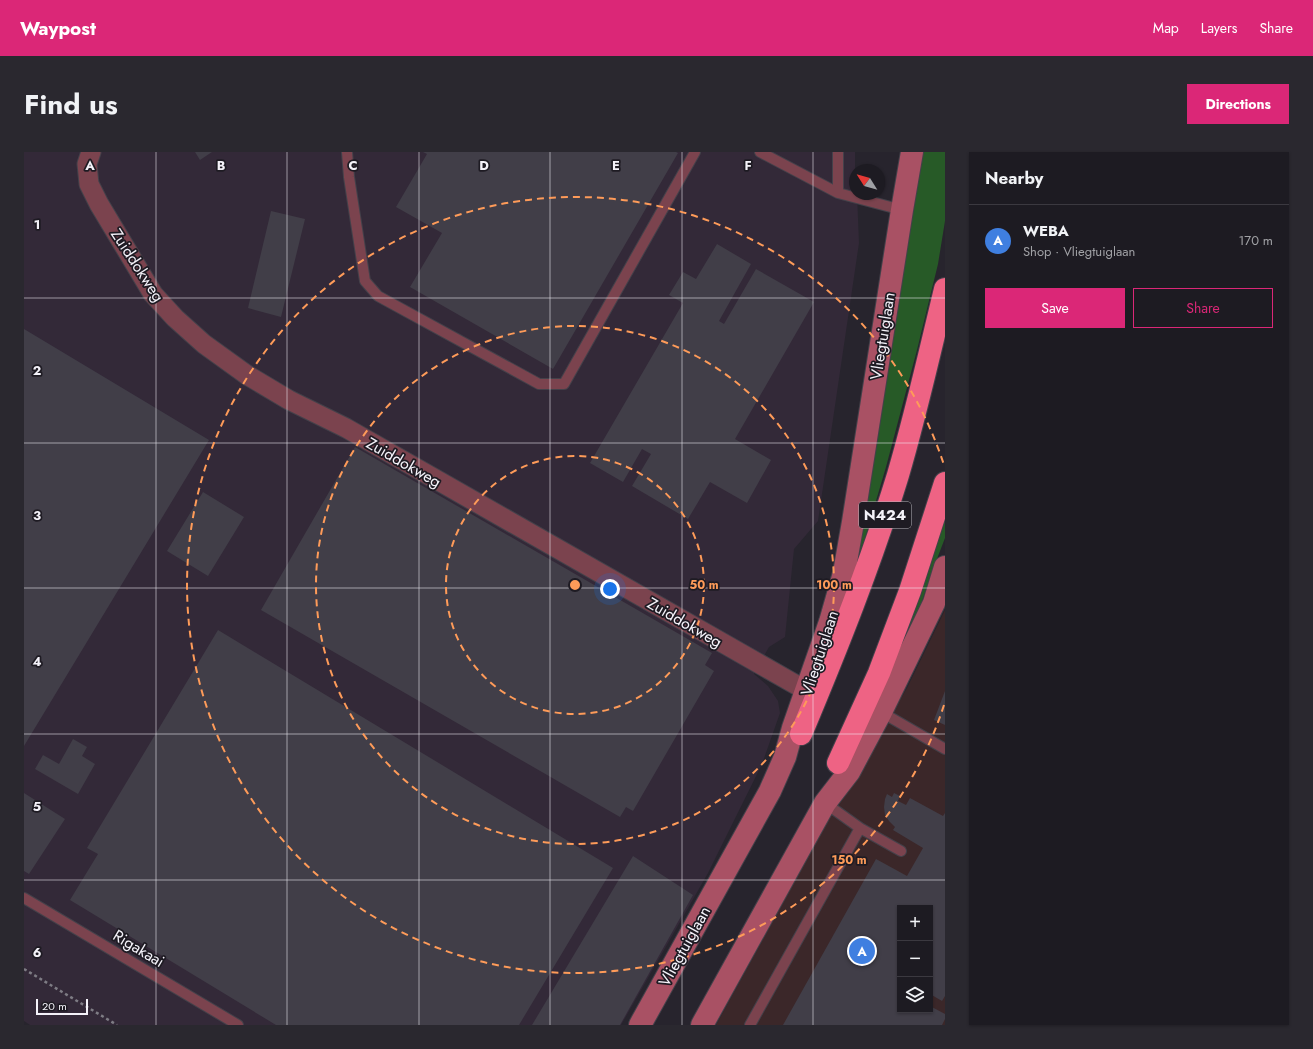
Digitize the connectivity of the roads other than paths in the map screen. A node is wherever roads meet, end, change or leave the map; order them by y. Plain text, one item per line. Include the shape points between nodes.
1 (91, 152) edge
2 (347, 152) edge
3 (695, 152) edge
4 (760, 152) edge
5 (838, 152) edge
6 (912, 152) edge
7 (838, 193) junction
8 (902, 210) junction
9 (945, 289) edge
10 (945, 483) edge
11 (945, 567) edge
12 (807, 691) junction
13 (880, 712) junction
14 (801, 734) joint
15 (945, 749) edge
16 (785, 757) junction
17 (843, 768) junction
18 (825, 803) junction
19 (860, 828) junction
20 (901, 851) dead end
21 (24, 898) edge
22 (238, 1025) edge
23 (640, 1025) edge
24 (702, 1025) edge
25 (750, 1025) edge

1 - 12 street, Zuiddokweg via 87,164 89,184 99,204 153,294 204,344 247,375 289,400 346,428
2 - 3 lane via 365,281 378,296 539,384 564,384
4 - 7 lane
5 - 7 lane
6 - 8 main road, Vliegtuiglaan / N424
7 - 8 lane
8 - 12 main road, Vliegtuiglaan / N424 via 844,572
9 - 14 highway, N424 via 898,474 838,645
10 - 17 highway, N424 via 910,591
11 - 13 main road, N424 via 934,603
12 - 16 main road, Vliegtuiglaan / N424
13 - 15 lane
13 - 17 main road, N424
14 - 16 main road, N424
16 - 23 main road, Vliegtuiglaan / N424 via 762,804
17 - 18 main road, N424
18 - 19 lane
18 - 24 main road, N424
19 - 20 lane
19 - 25 lane
21 - 22 lane, Rigakaai

